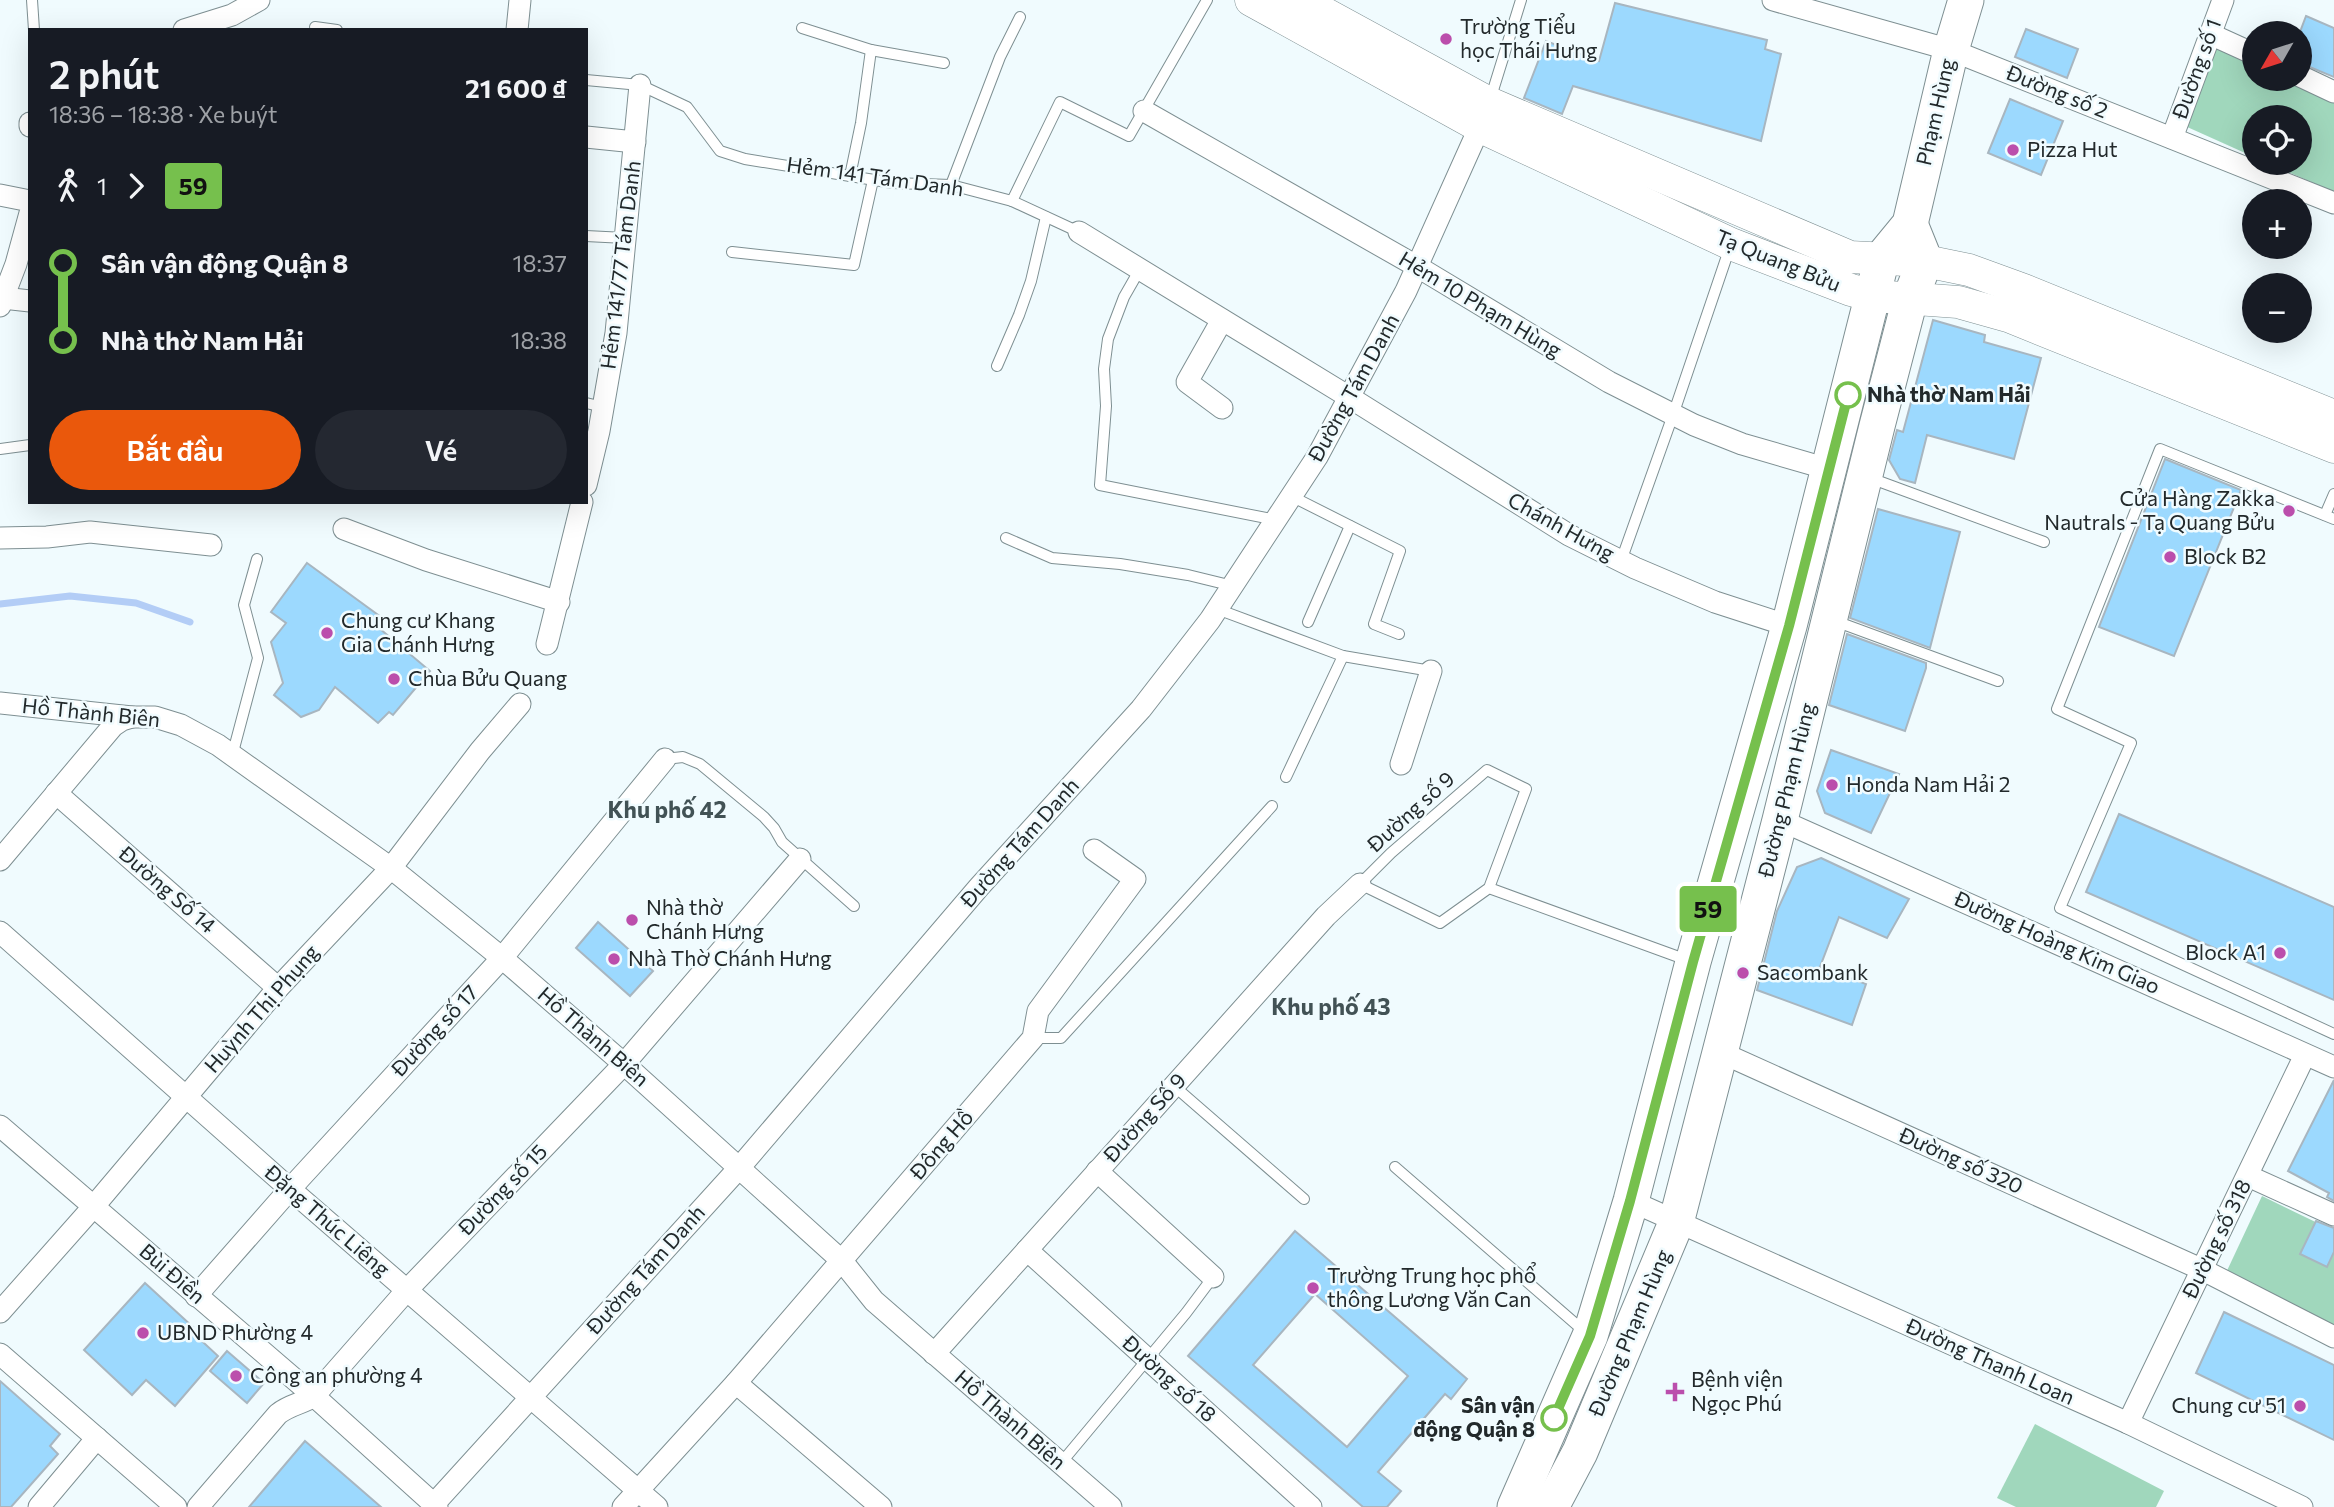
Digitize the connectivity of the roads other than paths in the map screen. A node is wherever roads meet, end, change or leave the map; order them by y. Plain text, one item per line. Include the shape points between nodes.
1 (33, 0) edge
2 (259, 0) edge
3 (520, 0) edge
4 (1207, 0) edge
5 (1251, 0) edge
6 (1300, 0) edge
7 (1521, 0) edge
8 (1966, 0) edge
9 (2222, 0) edge
10 (1785, 2) edge
11 (1020, 16) dead end
12 (315, 27) dead end
13 (34, 28) edge
14 (190, 28) edge
15 (322, 28) edge
16 (517, 28) edge
17 (802, 28) dead end
18 (2210, 34) junction
19 (2242, 49) edge
20 (871, 50) junction
21 (1951, 50) junction
22 (944, 63) dead end
23 (588, 80) edge
24 (2312, 82) edge
25 (640, 85) junction
26 (2334, 92) edge
27 (1144, 111) junction
28 (1485, 115) junction
29 (588, 137) edge
30 (2172, 138) junction
31 (635, 142) junction
32 (850, 176) junction
33 (873, 180) junction
34 (951, 185) junction
35 (0, 195) edge
36 (28, 201) edge
37 (1012, 201) junction
38 (2334, 203) edge
39 (1046, 217) junction
40 (28, 220) edge
41 (1910, 224) junction
42 (1079, 232) joint
43 (588, 236) edge
44 (625, 238) junction
45 (1731, 244) junction
46 (732, 252) dead end
47 (1882, 258) junction
48 (1925, 261) junction
49 (1418, 267) junction
50 (1140, 269) junction
51 (1874, 296) junction
52 (1910, 299) junction
53 (28, 301) edge
54 (1, 302) edge
55 (1223, 320) junction
56 (997, 366) dead end
57 (1349, 397) junction
58 (595, 405) edge
59 (1222, 408) dead end
60 (1673, 415) junction
61 (2334, 416) edge
62 (28, 445) edge
63 (2334, 447) edge
64 (0, 449) edge
65 (589, 463) edge
66 (1828, 469) junction
67 (1864, 476) junction
68 (2334, 494) edge
69 (1291, 496) junction
70 (582, 504) edge
71 (2330, 517) edge
72 (1276, 520) junction
73 (1350, 526) junction
74 (344, 529) dead end
75 (0, 538) edge
76 (1006, 538) dead end
77 (2044, 542) dead end
78 (211, 545) dead end
79 (257, 559) dead end
80 (1620, 561) junction
81 (1233, 586) junction
82 (559, 602) junction
83 (1217, 609) junction
84 (1829, 619) junction
85 (1308, 622) dead end
86 (1789, 626) junction
87 (1399, 634) dead end
88 (547, 644) dead end
89 (1343, 656) junction
90 (1431, 671) joint
91 (1998, 681) dead end
92 (0, 703) edge
93 (520, 704) dead end
94 (132, 717) junction
95 (232, 756) junction
96 (665, 759) joint
97 (1401, 764) dead end
98 (1286, 777) dead end
99 (56, 793) junction
100 (1272, 807) dead end
101 (1780, 820) junction
102 (1094, 850) dead end
103 (800, 859) junction
104 (0, 860) edge
105 (391, 868) junction
106 (1360, 884) junction
107 (1489, 888) junction
108 (854, 906) dead end
109 (0, 932) edge
110 (502, 958) junction
111 (1693, 962) junction
112 (278, 988) junction
113 (2334, 1034) edge
114 (1033, 1038) junction
115 (1720, 1052) junction
116 (2305, 1055) junction
117 (624, 1064) junction
118 (2334, 1067) edge
119 (1174, 1086) junction
120 (186, 1097) junction
121 (0, 1126) edge
122 (1395, 1167) dead end
123 (739, 1168) junction
124 (1097, 1171) junction
125 (2248, 1176) junction
126 (290, 1189) junction
127 (1304, 1199) dead end
128 (1630, 1201) junction
129 (94, 1206) junction
130 (2334, 1215) edge
131 (1676, 1223) junction
132 (1027, 1250) junction
133 (842, 1261) junction
134 (2203, 1270) junction
135 (1213, 1277) joint
136 (407, 1290) junction
137 (196, 1296) junction
138 (0, 1312) edge
139 (1590, 1336) junction
140 (2334, 1337) edge
141 (0, 1354) edge
142 (934, 1354) junction
143 (1148, 1359) junction
144 (736, 1383) junction
145 (314, 1396) junction
146 (530, 1398) junction
147 (2128, 1423) junction
148 (97, 1438) junction
149 (1061, 1463) junction
150 (638, 1491) junction
151 (435, 1505) edge
152 (39, 1507) edge
153 (176, 1507) edge
154 (198, 1507) edge
155 (623, 1507) edge
156 (657, 1507) edge
157 (881, 1507) edge
158 (1111, 1507) edge
159 (1311, 1507) edge
160 (1515, 1507) edge
161 (1552, 1507) edge
162 (2302, 1507) edge

1 - 13 lane
2 - 14 street via 232,15
3 - 16 street
4 - 27 lane
5 - 28 main road, Tạ Quang Bửu
6 - 28 main road, Tạ Quang Bửu
7 - 28 lane
8 - 21 main road, Phạm Hùng
9 - 18 street, Đường số 1
10 - 21 street, Đường số 2
11 - 34 lane
12 - 15 lane
17 - 20 lane
18 - 19 street
18 - 30 street, Đường số 1
20 - 22 lane
20 - 32 lane
21 - 30 street, Đường số 2
21 - 41 main road, Phạm Hùng
23 - 25 lane, Hẻm 141 Tám Danh
24 - 26 street
25 - 31 street, Hẻm 141/77 Tám Danh
25 - 32 lane, Hẻm 141 Tám Danh via 687,107 720,151
27 - 37 lane via 1129,136 1060,102
27 - 49 street, Hẻm 10 Phạm Hùng
28 - 45 main road, Tạ Quang Bửu
28 - 47 main road, Tạ Quang Bửu via 1850,257
28 - 49 street, Đường Tám Danh
29 - 31 street
30 - 38 street, Đường số 2
31 - 44 street, Hẻm 141/77 Tám Danh
32 - 33 lane, Hẻm 141 Tám Danh
33 - 34 lane, Hẻm 141 Tám Danh
33 - 46 lane via 854,265
34 - 37 lane, Hẻm 141 Tám Danh
35 - 36 street
37 - 39 lane, Hẻm 141 Tám Danh
39 - 42 lane, Hẻm 141 Tám Danh
39 - 56 lane via 1027,292
40 - 54 street
41 - 47 main road, Phạm Hùng
41 - 48 main road
42 - 50 street, Hẻm 141 Tám Danh
43 - 44 lane
44 - 58 street, Hẻm 141/77 Tám Danh via 616,333
45 - 51 main road, Tạ Quang Bửu
45 - 60 lane
47 - 48 main road, Tạ Quang Bửu
47 - 51 main road, Đường Phạm Hùng
48 - 52 main road
48 - 61 main road, Tạ Quang Bửu via 1997,280
49 - 57 street, Đường Tám Danh
49 - 60 street, Hẻm 10 Phạm Hùng via 1609,382
50 - 55 street, Hẻm 141 Tám Danh
50 - 72 lane via 1108,339 1100,485
51 - 52 main road, Tạ Quang Bửu
51 - 66 main road, Đường Phạm Hùng
52 - 63 main road, Tạ Quang Bửu via 1958,302 2008,316
52 - 67 main road, Đường Phạm Hùng
53 - 54 street
55 - 57 street, Hẻm 141 Tám Danh
55 - 59 street via 1187,382
57 - 69 street, Đường Tám Danh
57 - 80 street, Chánh Hưng via 1569,535
58 - 65 street, Hẻm 141/77 Tám Danh
60 - 66 street, Hẻm 10 Phạm Hùng via 1742,444
60 - 80 lane
62 - 64 lane
66 - 86 main road, Đường Phạm Hùng
67 - 77 lane
67 - 84 main road, Đường Phạm Hùng
68 - 71 lane
69 - 72 street, Đường Tám Danh
69 - 73 lane
70 - 82 street
71 - 113 lane via 2160,449 2057,709 2132,743 2060,908
72 - 81 street, Đường Tám Danh
73 - 85 lane
73 - 87 lane via 1400,551 1374,624
74 - 82 street via 426,561
75 - 78 street via 90,532
76 - 81 lane via 1052,558 1120,564
79 - 95 lane via 244,604 258,658
80 - 86 street, Chánh Hưng via 1715,602
81 - 83 street, Đường Tám Danh
82 - 88 street
83 - 89 lane
83 - 123 street, Đường Tám Danh via 1141,709 979,887
84 - 91 lane
84 - 101 main road, Đường Phạm Hùng
86 - 111 main road, Đường Phạm Hùng
89 - 90 lane
89 - 98 lane
90 - 97 street
92 - 94 street, Hồ Thành Biên
93 - 105 street, Huỳnh Thị Phụng
94 - 95 street, Hồ Thành Biên via 155,717 181,725
94 - 99 street via 113,726
95 - 105 street, Hồ Thành Biên
96 - 103 lane via 683,757 700,764 764,817
96 - 110 street, Đường số 17
99 - 104 street
99 - 112 street, Đường Số 14
100 - 114 lane via 1061,1038
101 - 115 main road, Đường Phạm Hùng
101 - 116 street, Đường Hoàng Kim Giao
102 - 114 street via 1135,879 1038,1011
103 - 108 lane
103 - 117 street, Đường số 15
105 - 110 street, Hồ Thành Biên
105 - 112 street, Huỳnh Thị Phụng
106 - 107 lane via 1440,923
106 - 107 lane, Đường số 9 via 1487,770 1526,789
106 - 119 street, Đường Số 9
107 - 111 lane
109 - 120 street, Đặng Thúc Liêng
110 - 117 street, Hồ Thành Biên
110 - 126 street, Đường số 17
111 - 128 main road, Đường Phạm Hùng
112 - 120 street, Huỳnh Thị Phụng
114 - 133 street, Đông Hồ
115 - 131 main road, Đường Phạm Hùng
115 - 134 street, Đường số 320
116 - 118 street, Đường Hoàng Kim Giao
116 - 125 street, Đường số 318
117 - 123 street, Hồ Thành Biên
117 - 136 street, Đường số 15
119 - 124 street, Đường Số 9
119 - 127 lane
120 - 126 street, Đặng Thúc Liêng
120 - 129 street, Huỳnh Thị Phụng
121 - 129 street, Bùi Điền
122 - 139 lane
123 - 133 street, Hồ Thành Biên
123 - 146 street, Đường Tám Danh
124 - 132 street, Đường Số 9
124 - 135 street
125 - 130 street
125 - 134 street, Đường số 318
126 - 136 street, Đặng Thúc Liêng
126 - 137 street, Đường số 17
128 - 131 street, Đường Thanh Loan
128 - 139 main road, Đường Phạm Hùng
129 - 137 street, Bùi Điền
129 - 138 street, Huỳnh Thị Phụng
131 - 147 street, Đường Thanh Loan
131 - 161 main road, Đường Phạm Hùng via 1580,1452
132 - 142 street, Đường Số 9
132 - 143 street, Đường số 18
133 - 142 street, Hồ Thành Biên via 874,1301
133 - 144 street, Đông Hồ
134 - 140 street, Đường số 320
134 - 147 street, Đường số 318
135 - 143 lane
136 - 145 street, Đường số 15
136 - 146 street, Đặng Thúc Liêng
137 - 145 street, Bùi Điền
139 - 160 main road, Đường Phạm Hùng
141 - 148 street
142 - 149 street, Hồ Thành Biên
143 - 149 lane
143 - 159 street, Đường số 18
144 - 150 street, Đông Hồ
144 - 157 street
145 - 151 street, Bùi Điền
145 - 154 street, Đường số 15 via 278,1414
146 - 150 street, Đặng Thúc Liêng
146 - 151 street, Đường Tám Danh
147 - 162 street, Đường Thanh Loan
148 - 152 street
148 - 153 street
149 - 158 street, Hồ Thành Biên
150 - 155 street, Đông Hồ
150 - 156 street, Đặng Thúc Liêng

